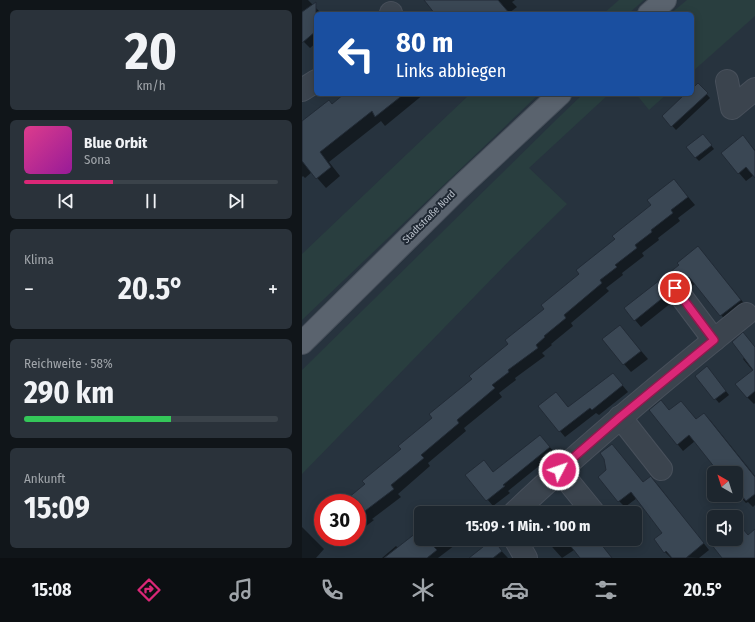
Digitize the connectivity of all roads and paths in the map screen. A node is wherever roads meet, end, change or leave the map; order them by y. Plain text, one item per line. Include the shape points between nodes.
1 (665, 0) edge
2 (651, 12) edge
3 (727, 81) dead end
4 (314, 82) edge
5 (755, 88) edge
6 (302, 90) edge
7 (558, 96) edge
8 (675, 288) dead end
9 (746, 314) dead end
10 (714, 340) junction
11 (302, 343) edge
12 (620, 417) junction
13 (661, 469) dead end
14 (559, 470) junction
15 (521, 506) edge
16 (588, 506) edge
17 (518, 546) edge
18 (526, 558) edge

1 - 2 main road
3 - 5 street via 732,108
4 - 6 street
7 - 11 main road, Stadtstraße Nord
8 - 10 street
9 - 10 street
10 - 12 street
12 - 13 street
12 - 14 street
14 - 15 street
14 - 16 street
17 - 18 street

